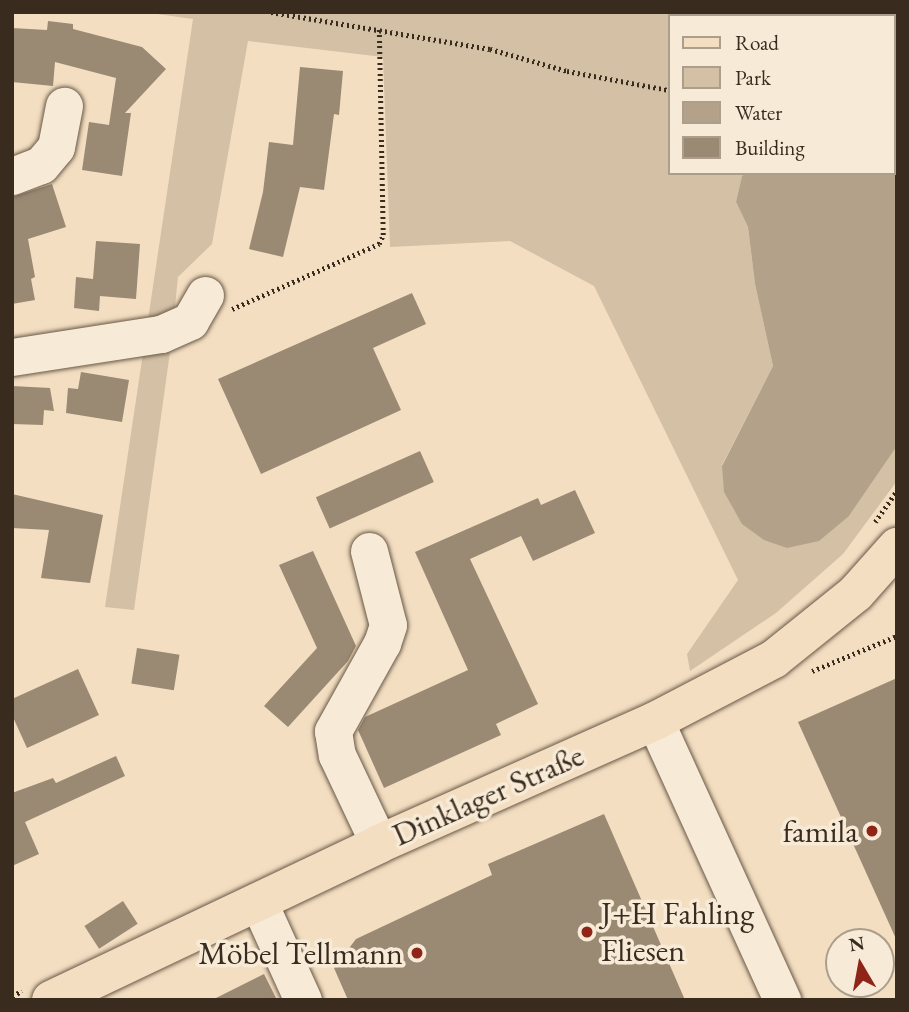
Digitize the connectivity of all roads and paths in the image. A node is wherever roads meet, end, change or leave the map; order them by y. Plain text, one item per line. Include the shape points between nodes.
1 (271, 12) edge
2 (379, 29) junction
3 (668, 90) edge
4 (64, 106) dead end
5 (12, 176) edge
6 (198, 308) joint
7 (12, 357) edge
8 (897, 547) edge
9 (369, 551) dead end
10 (655, 721) junction
11 (379, 844) junction
12 (258, 901) junction
13 (51, 1000) edge
14 (303, 1000) edge
15 (782, 1000) edge

1 - 2 path
2 - 3 path
2 - 6 path via 383,235 379,244 246,305
4 - 5 street via 56,147 41,165
6 - 7 street via 162,334
8 - 10 main road, Dinklager Straße via 856,593 774,659
9 - 11 street via 388,625 333,731 337,755
10 - 11 main road, Dinklager Straße
10 - 15 street
11 - 12 main road, Dinklager Straße
12 - 13 main road, Dinklager Straße
12 - 14 street

